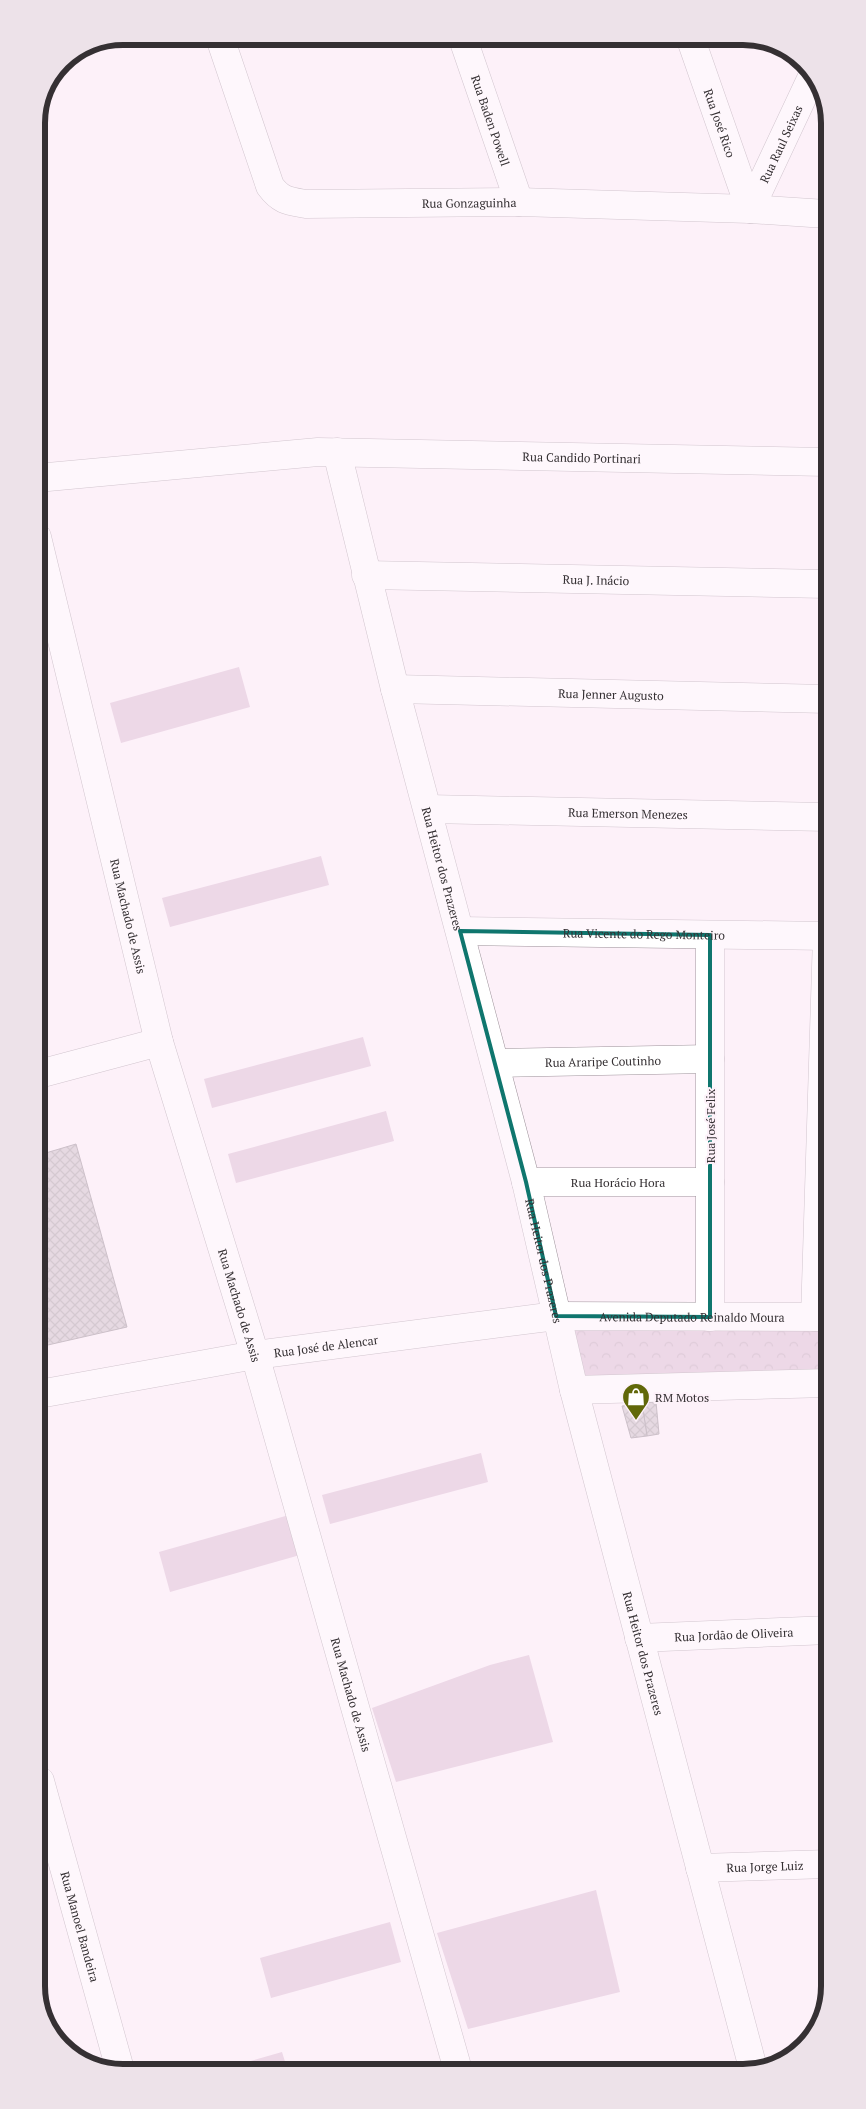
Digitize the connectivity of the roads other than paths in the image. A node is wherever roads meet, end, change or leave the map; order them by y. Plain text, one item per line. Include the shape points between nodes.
1 (223, 45) edge
2 (465, 45) edge
3 (693, 45) edge
4 (810, 82) edge
5 (519, 202) junction
6 (750, 210) junction
7 (821, 214) edge
8 (337, 452) junction
9 (821, 462) edge
10 (45, 477) edge
11 (45, 570) edge
12 (366, 575) junction
13 (821, 584) edge
14 (395, 689) junction
15 (821, 699) edge
16 (428, 809) junction
17 (821, 817) edge
18 (460, 930) junction
19 (710, 935) junction
20 (821, 936) edge
21 (159, 1042) junction
22 (710, 1058) junction
23 (495, 1063) junction
24 (45, 1072) edge
25 (526, 1182) junction
26 (710, 1182) junction
27 (556, 1316) junction
28 (710, 1317) junction
29 (821, 1317) edge
30 (255, 1355) junction
31 (821, 1383) edge
32 (574, 1390) junction
33 (45, 1393) edge
34 (821, 1630) edge
35 (639, 1638) junction
36 (45, 1815) edge
37 (49, 1843) edge
38 (821, 1864) edge
39 (700, 1868) junction
40 (752, 2063) edge
41 (118, 2064) edge
42 (456, 2064) edge

1 - 5 street, Rua Gonzaguinha via 270,186 279,197 306,204
2 - 5 street, Rua Baden Powell
3 - 6 street, Rua José Rico
4 - 6 street, Rua Raul Seixas
5 - 6 street, Rua Gonzaguinha
6 - 7 street, Rua Gonzaguinha
8 - 9 street, Rua Candido Portinari
8 - 10 street, Rua Candido Portinari
8 - 12 street, Rua Heitor dos Prazeres
11 - 21 street, Rua Machado de Assis
12 - 13 street, Rua J. Inácio
12 - 14 street, Rua Heitor dos Prazeres
14 - 15 street, Rua Jenner Augusto
14 - 16 street, Rua Heitor dos Prazeres
16 - 17 street, Rua Emerson Menezes
16 - 18 street, Rua Heitor dos Prazeres
18 - 19 street, Rua Vicente do Rego Monteiro
18 - 23 street, Rua Heitor dos Prazeres
19 - 20 street, Rua Vicente do Rego Monteiro
19 - 22 street, Rua José Felix
21 - 24 street
21 - 30 street, Rua Machado de Assis
22 - 23 street, Rua Araripe Coutinho
22 - 26 street, Rua José Felix
23 - 25 street, Rua Heitor dos Prazeres
25 - 26 street, Rua Horácio Hora
25 - 27 street, Rua Heitor dos Prazeres
26 - 28 street, Rua José Felix
27 - 28 street, Avenida Deputado Reinaldo Moura
27 - 30 street, Rua José de Alencar
27 - 32 street, Rua Heitor dos Prazeres
28 - 29 street, Avenida Deputado Reinaldo Moura
30 - 33 street, Rua José de Alencar
30 - 42 street, Rua Machado de Assis
31 - 32 street
32 - 35 street, Rua Heitor dos Prazeres
34 - 35 street, Rua Jordão de Oliveira
35 - 39 street, Rua Heitor dos Prazeres
36 - 37 street, Rua Manoel Bandeira
37 - 41 street, Rua Manoel Bandeira
38 - 39 street, Rua Jorge Luiz
39 - 40 street, Rua Heitor dos Prazeres

